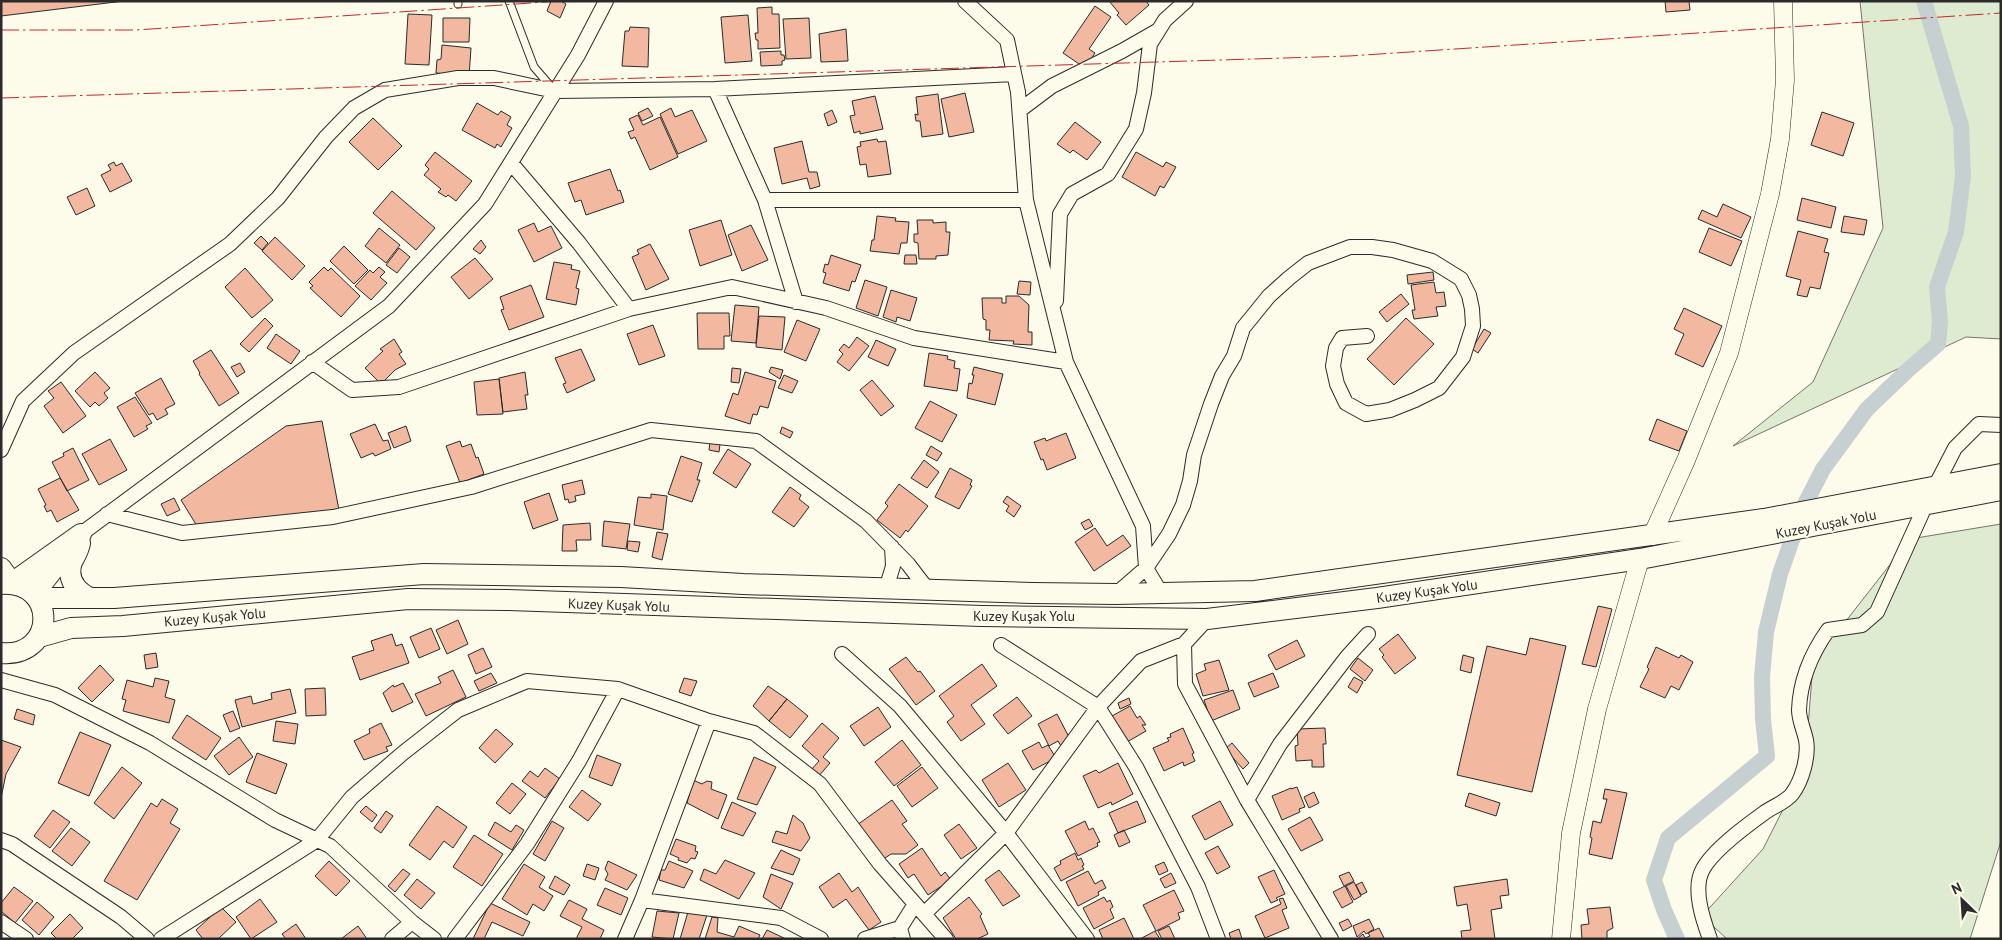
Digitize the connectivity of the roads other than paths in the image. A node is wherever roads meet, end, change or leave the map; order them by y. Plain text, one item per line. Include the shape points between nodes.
1 (509, 1) edge
2 (606, 1) edge
3 (965, 1) edge
4 (1186, 1) edge
5 (1783, 1) edge
6 (1159, 30) junction
7 (1014, 74) junction
8 (715, 89) junction
9 (555, 91) junction
10 (1020, 110) junction
11 (511, 163) junction
12 (765, 200) junction
13 (1026, 200) junction
14 (796, 302) junction
15 (629, 309) junction
16 (1055, 316) junction
17 (1367, 336) dead end
18 (312, 362) junction
19 (1066, 362) junction
20 (2001, 425) edge
21 (1, 450) edge
22 (2001, 474) edge
23 (1938, 481) dead end
24 (2001, 490) edge
25 (1922, 513) dead end
26 (107, 514) junction
27 (1836, 514) junction
28 (81, 534) junction
29 (1652, 536) junction
30 (892, 548) junction
31 (1640, 559) junction
32 (1146, 568) junction
33 (5, 578) edge
34 (886, 589) junction
35 (928, 590) junction
36 (1160, 593) junction
37 (1116, 594) junction
38 (36, 596) junction
39 (90, 598) junction
40 (1207, 619) junction
41 (1368, 634) dead end
42 (39, 638) junction
43 (1184, 644) junction
44 (1001, 645) dead end
45 (22, 652) junction
46 (1, 653) edge
47 (842, 654) dead end
48 (1, 665) edge
49 (1, 680) edge
50 (618, 689) junction
51 (1098, 707) junction
52 (709, 721) junction
53 (1247, 800) junction
54 (1006, 833) junction
55 (1, 840) edge
56 (317, 840) junction
57 (642, 900) junction
58 (920, 909) junction
59 (1, 922) edge
60 (412, 922) junction
61 (902, 933) edge
62 (26, 939) edge
63 (147, 939) edge
64 (161, 939) edge
65 (392, 939) edge
66 (434, 939) edge
67 (455, 939) edge
68 (625, 939) edge
69 (821, 939) edge
70 (865, 939) edge
71 (946, 939) edge
72 (1087, 939) edge
73 (1218, 939) edge
74 (1331, 939) edge
75 (1561, 939) edge
76 (1710, 939) edge

1 - 9 lane via 534,66
2 - 9 street
3 - 7 street via 1006,40
4 - 6 street
5 - 29 street via 1785,80 1780,139 1770,194 1729,353
6 - 10 street via 1052,86
6 - 16 street via 1150,44 1136,129 1108,174 1072,194 1060,214
7 - 8 street
7 - 10 street
8 - 9 street
8 - 12 street
9 - 11 street
9 - 21 street via 494,78 458,78 385,90 354,108 326,137 278,198 230,244 74,352 23,401
10 - 13 street
11 - 15 street via 579,243
11 - 18 street via 485,204 389,306
12 - 13 street
12 - 14 street
13 - 16 street
14 - 15 street via 732,287
14 - 19 street via 826,308 914,338
15 - 18 street via 399,387 352,390
16 - 19 street
17 - 32 street via 1342,338 1336,348 1333,366 1346,403 1366,414 1390,410 1439,388 1463,357 1473,326 1472,309 1462,279 1432,261 1372,247 1350,246 1308,263 1289,278 1244,328 1211,404 1194,455 1183,505 1169,534
18 - 26 street
19 - 32 street via 1143,526
20 - 23 street via 1979,424 1955,448
22 - 27 main road, Kuzey Kuşak Yolu
24 - 27 main road, Kuzey Kuşak Yolu
25 - 76 street via 1877,612 1862,625 1828,630 1814,650 1801,685 1799,712 1806,743 1805,766 1792,794 1722,846 1702,870 1698,893
26 - 28 street
26 - 30 street via 182,533 333,517 471,487 651,430 756,441 866,521
27 - 29 main road, Kuzey Kuşak Yolu via 1764,519
27 - 31 main road, Kuzey Kuşak Yolu via 1758,538
28 - 33 main road
28 - 38 main road
28 - 39 main road via 79,549 71,565 71,577 80,593
29 - 36 main road, Kuzey Kuşak Yolu via 1256,591
30 - 34 street via 893,566
30 - 35 street
31 - 40 main road, Kuzey Kuşak Yolu via 1377,598
31 - 75 street via 1596,709 1571,833
32 - 36 street
32 - 37 street
33 - 38 main road
34 - 35 main road, Kuzey Kuşak Yolu
34 - 39 main road, Kuzey Kuşak Yolu via 620,577 424,574
35 - 37 main road, Kuzey Kuşak Yolu
36 - 37 main road, Kuzey Kuşak Yolu
38 - 39 main road, Kuzey Kuşak Yolu
38 - 42 main road via 44,616
40 - 42 main road, Kuzey Kuşak Yolu via 962,616 408,599 71,628
40 - 43 street
41 - 53 street via 1280,744
42 - 45 main road
43 - 51 street via 1141,661
43 - 53 street via 1185,684
44 - 51 street
45 - 46 main road
45 - 48 main road
47 - 54 street via 900,706
49 - 56 street via 55,695 132,734 275,820
50 - 52 street
50 - 56 street via 527,681 458,710 352,797
50 - 67 street via 579,761 527,844
51 - 54 street
51 - 73 street via 1136,768 1176,844 1198,887
52 - 57 street
52 - 58 street via 754,734 820,784 880,864
53 - 74 street
54 - 58 street
54 - 72 street
55 - 63 street via 12,844 121,916
56 - 60 street via 330,846
56 - 64 street
57 - 68 street
57 - 69 street via 781,918
58 - 61 street
58 - 71 street
59 - 62 street
60 - 65 street
60 - 66 street
61 - 70 street

